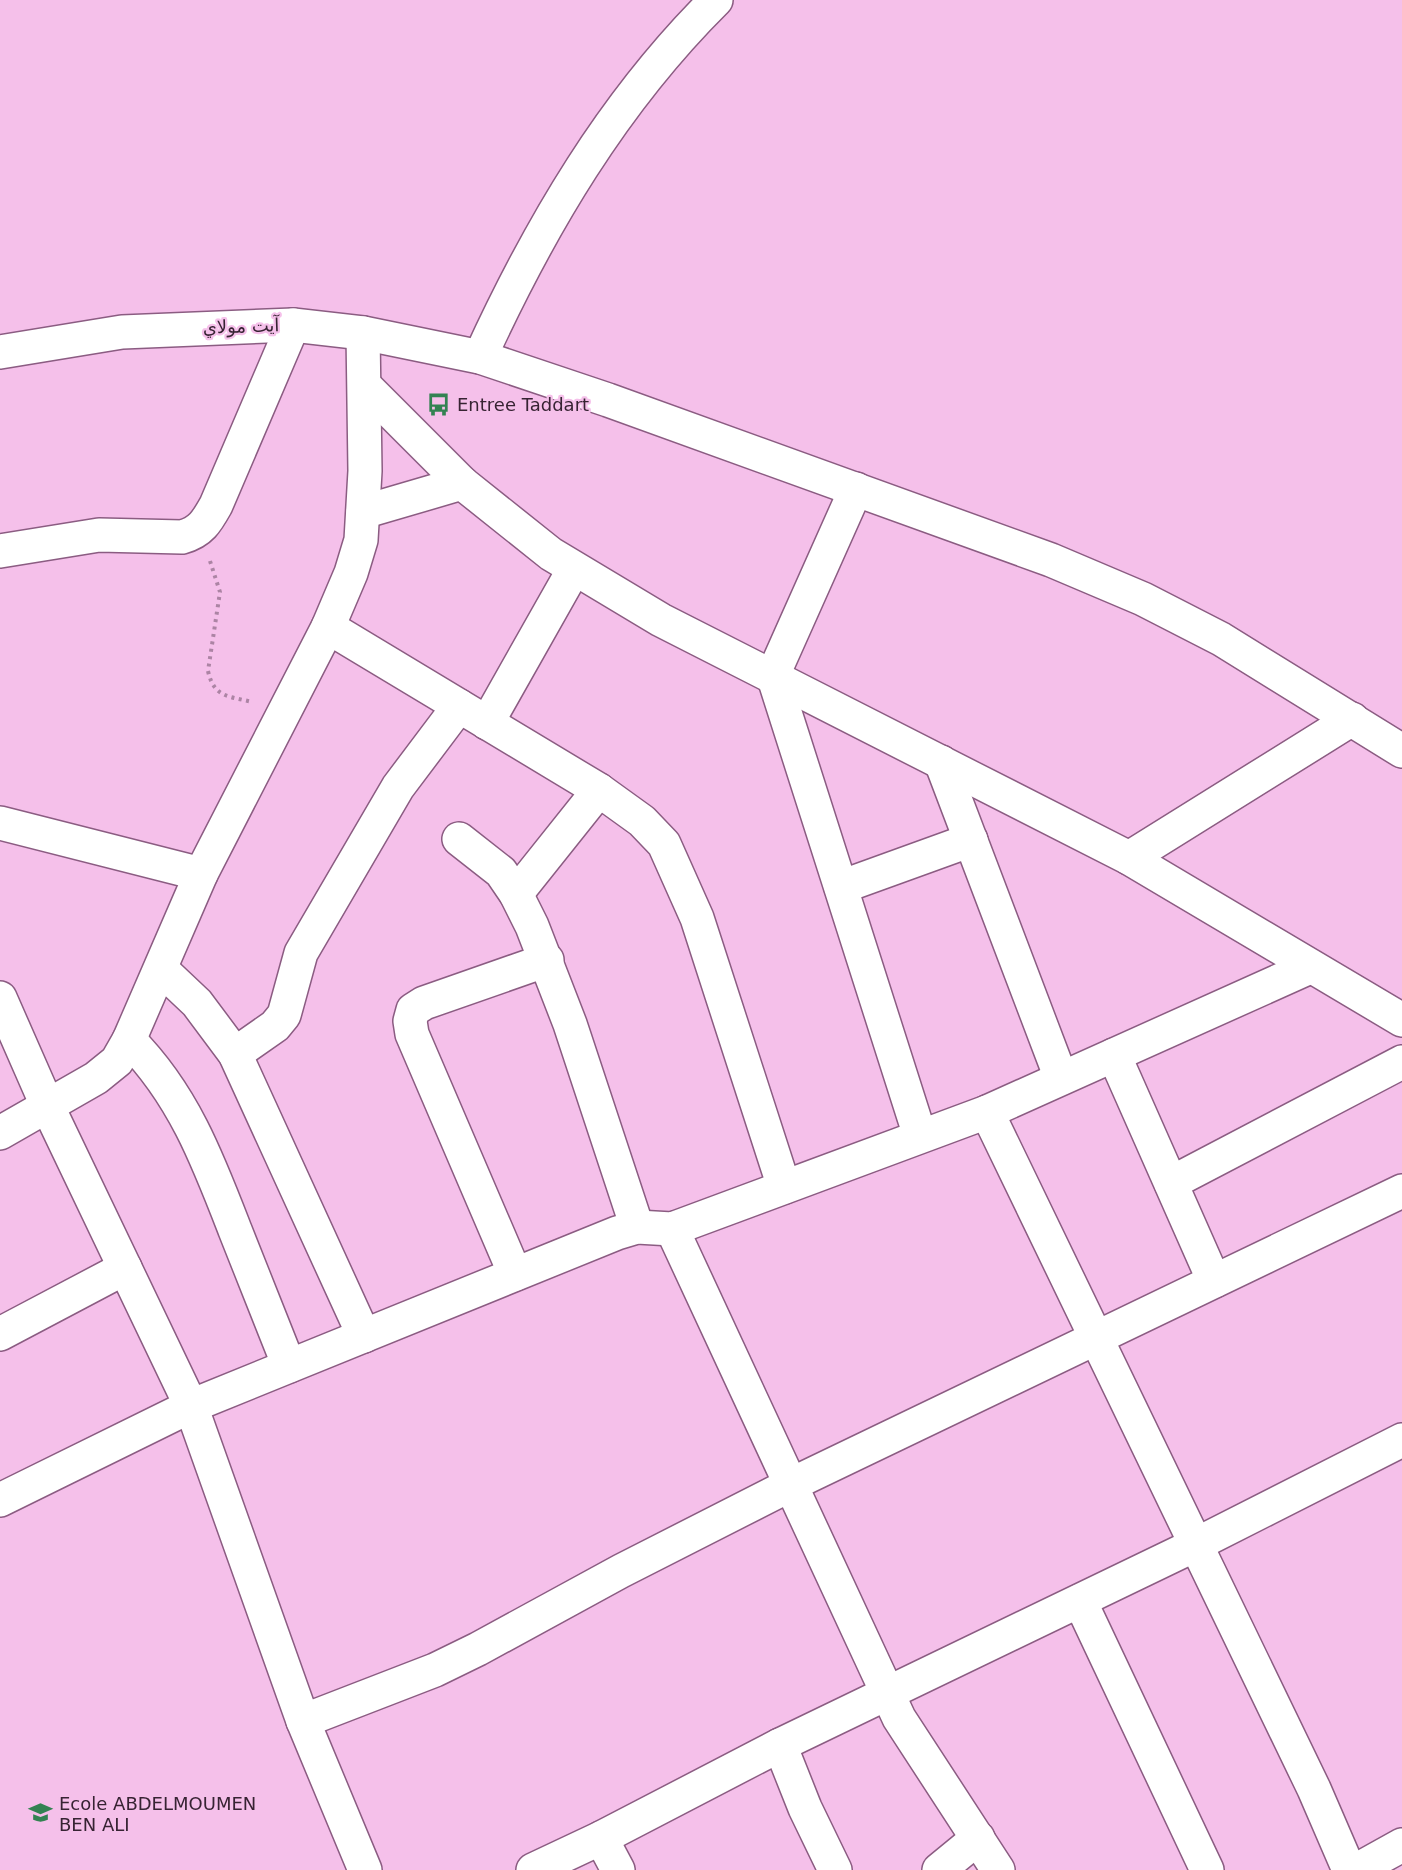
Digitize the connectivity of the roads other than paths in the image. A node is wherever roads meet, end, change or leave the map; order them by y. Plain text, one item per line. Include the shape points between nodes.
1 (716, 0) edge
2 (293, 325) junction
3 (363, 333) junction
4 (0, 352) edge
5 (480, 357) junction
6 (365, 386) junction
7 (462, 483) junction
8 (856, 489) junction
9 (363, 512) junction
10 (0, 551) edge
11 (574, 569) junction
12 (328, 627) junction
13 (773, 675) junction
14 (459, 706) junction
15 (1352, 718) junction
16 (487, 723) junction
17 (1402, 751) edge
18 (941, 762) junction
19 (599, 790) junction
20 (0, 823) edge
21 (459, 838) dead end
22 (971, 840) junction
23 (1129, 858) junction
24 (201, 874) junction
25 (841, 887) junction
26 (516, 894) junction
27 (547, 960) junction
28 (1310, 967) junction
29 (161, 969) junction
30 (0, 998) edge
31 (1402, 1020) edge
32 (129, 1040) junction
33 (235, 1054) junction
34 (1114, 1055) junction
35 (1402, 1062) edge
36 (1061, 1078) junction
37 (47, 1105) junction
38 (987, 1112) junction
39 (0, 1133) edge
40 (920, 1136) junction
41 (1171, 1183) junction
42 (784, 1187) junction
43 (1402, 1191) edge
44 (637, 1227) junction
45 (672, 1229) junction
46 (125, 1268) junction
47 (514, 1274) junction
48 (1214, 1281) junction
49 (0, 1334) edge
50 (364, 1336) junction
51 (1095, 1337) junction
52 (289, 1366) junction
53 (191, 1406) junction
54 (1402, 1440) edge
55 (790, 1485) junction
56 (0, 1500) edge
57 (1195, 1545) junction
58 (1080, 1601) junction
59 (886, 1693) junction
60 (303, 1721) junction
61 (780, 1744) junction
62 (601, 1838) junction
63 (978, 1838) junction
64 (1402, 1845) edge
65 (364, 1870) edge
66 (533, 1870) edge
67 (618, 1870) edge
68 (835, 1870) edge
69 (939, 1870) edge
70 (998, 1870) edge
71 (1207, 1870) edge
72 (1349, 1870) edge
73 (1357, 1870) edge

1 - 5 street via 682,33 581,166 505,302
2 - 3 street, آيت مولاي
2 - 4 street, آيت مولاي via 122,332
2 - 10 street via 216,505 195,533 182,537 99,535
3 - 5 street, آيت مولاي
3 - 6 street
5 - 8 street, آيت مولاي
6 - 7 street
6 - 9 street
7 - 9 street
7 - 11 street
8 - 13 street
8 - 15 street, آيت مولاي via 1051,560 1143,599 1221,639
9 - 12 street via 361,540 351,573
11 - 13 street via 661,620
11 - 16 street
12 - 14 street
12 - 24 street
13 - 18 street
13 - 25 street
14 - 16 street
14 - 33 street via 398,787 301,953 284,1015 275,1026
15 - 17 street, آيت مولاي
15 - 23 street
16 - 19 street
18 - 22 street
18 - 23 street
19 - 26 street
19 - 42 street via 642,820 664,844 681,877
20 - 24 street
21 - 26 street via 501,872
22 - 25 street
22 - 36 street
23 - 28 street
24 - 29 street
25 - 40 street
26 - 27 street
27 - 44 street
27 - 47 street via 424,1003 413,1010 410,1021 412,1034
28 - 31 street
28 - 34 street
29 - 32 street
29 - 33 street via 197,1003
30 - 37 street
32 - 37 street via 117,1060 96,1078
32 - 52 street via 155,1066 173,1093 208,1159
33 - 50 street
34 - 36 street
34 - 41 street
35 - 41 street
36 - 38 street
37 - 39 street
37 - 46 street
38 - 40 street
38 - 51 street
40 - 42 street
41 - 48 street
42 - 45 street
43 - 48 street
44 - 45 street
44 - 47 street
45 - 55 street
46 - 49 street
46 - 53 street
47 - 50 street
48 - 51 street
50 - 52 street
51 - 55 street
51 - 57 street
52 - 53 street
53 - 56 street
53 - 60 street
54 - 57 street
55 - 59 street
55 - 60 street via 435,1670
57 - 58 street
57 - 72 street via 1314,1789
58 - 59 street
58 - 71 street
59 - 61 street
59 - 63 street via 914,1745
60 - 65 street
61 - 62 street
61 - 68 street
62 - 66 street
62 - 67 street
63 - 69 street
63 - 70 street
64 - 73 street

